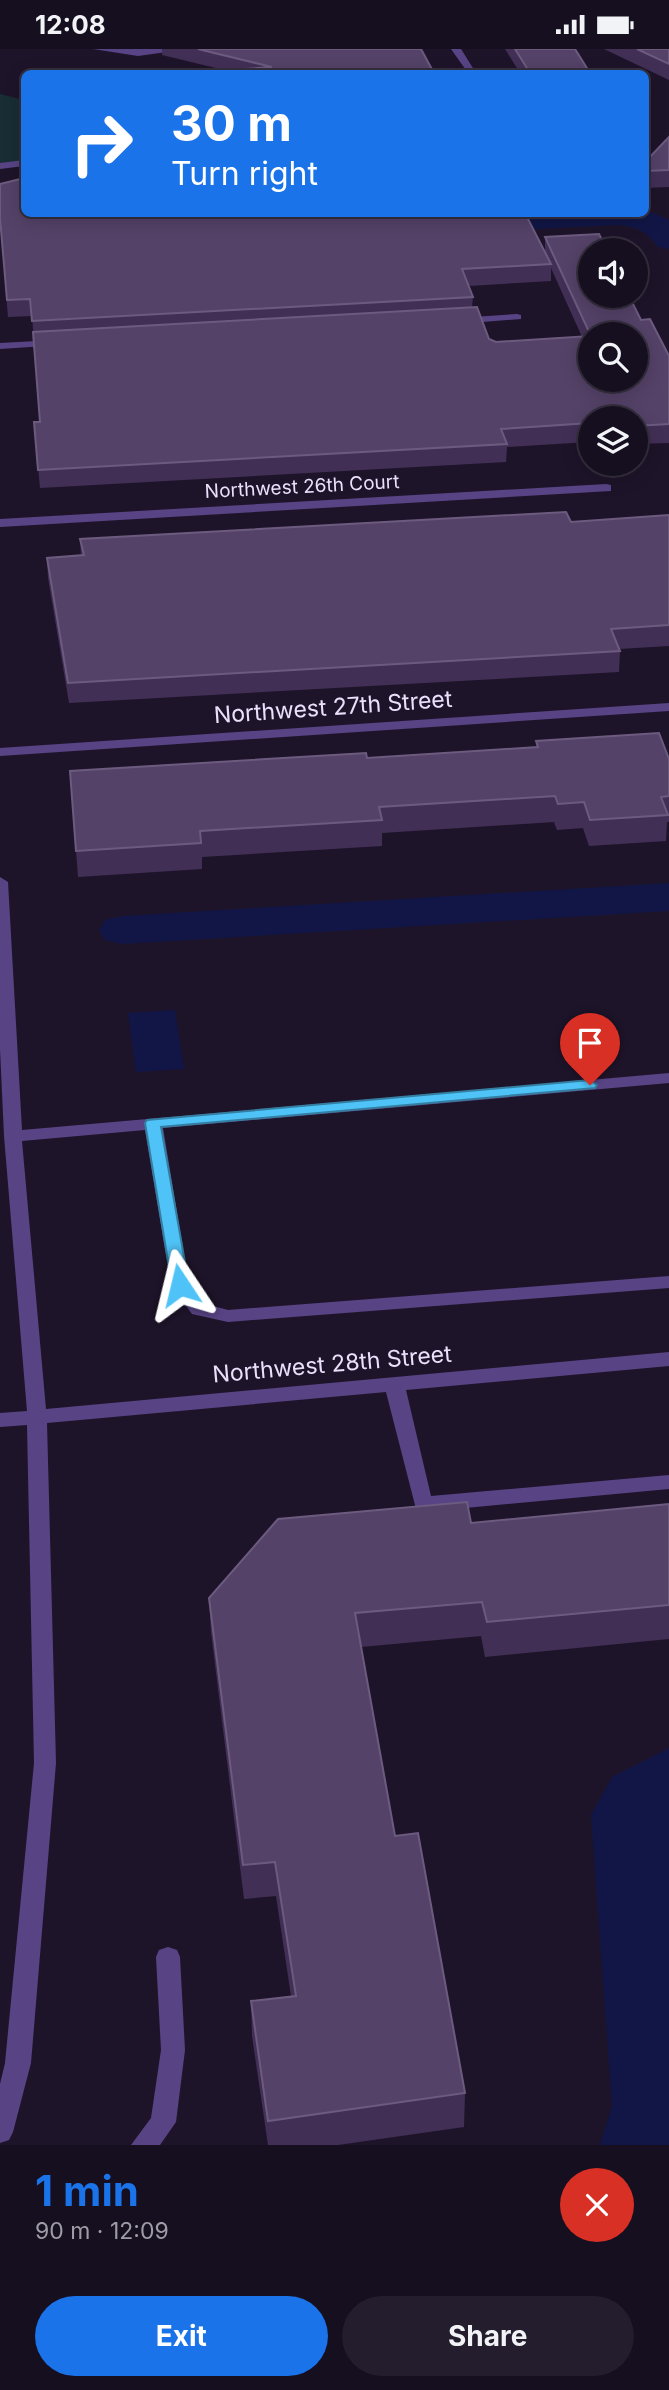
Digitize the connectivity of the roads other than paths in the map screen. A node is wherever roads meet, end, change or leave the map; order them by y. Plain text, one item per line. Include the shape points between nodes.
1 (98, 49) edge
2 (183, 49) edge
3 (458, 52) edge
4 (470, 70) edge
5 (21, 163) edge
6 (0, 166) edge
7 (517, 317) dead end
8 (447, 321) edge
9 (70, 342) edge
10 (0, 346) edge
11 (606, 488) dead end
12 (0, 523) edge
13 (669, 707) edge
14 (0, 752) edge
15 (0, 882) edge
16 (669, 1078) edge
17 (153, 1123) junction
18 (13, 1136) junction
19 (669, 1282) edge
20 (669, 1359) edge
21 (394, 1383) junction
22 (37, 1416) junction
23 (0, 1420) edge
24 (669, 1482) edge
25 (168, 1957) dead end
26 (0, 2132) edge
27 (144, 2145) edge

1 - 2 street via 138,53
3 - 4 street
5 - 6 street
7 - 8 street
9 - 10 street
11 - 12 street, Northwest 26th Court
13 - 14 street, Northwest 27th Street
15 - 18 street
16 - 17 street
17 - 18 street
17 - 19 street via 180,1285 199,1309 211,1314
18 - 22 street
20 - 21 street, Northwest 28th Street
21 - 22 street, Northwest 28th Street
21 - 24 street via 423,1504
22 - 23 street, Northwest 28th Street
22 - 26 street via 45,1763 18,2063
25 - 27 street via 173,2050 163,2122

